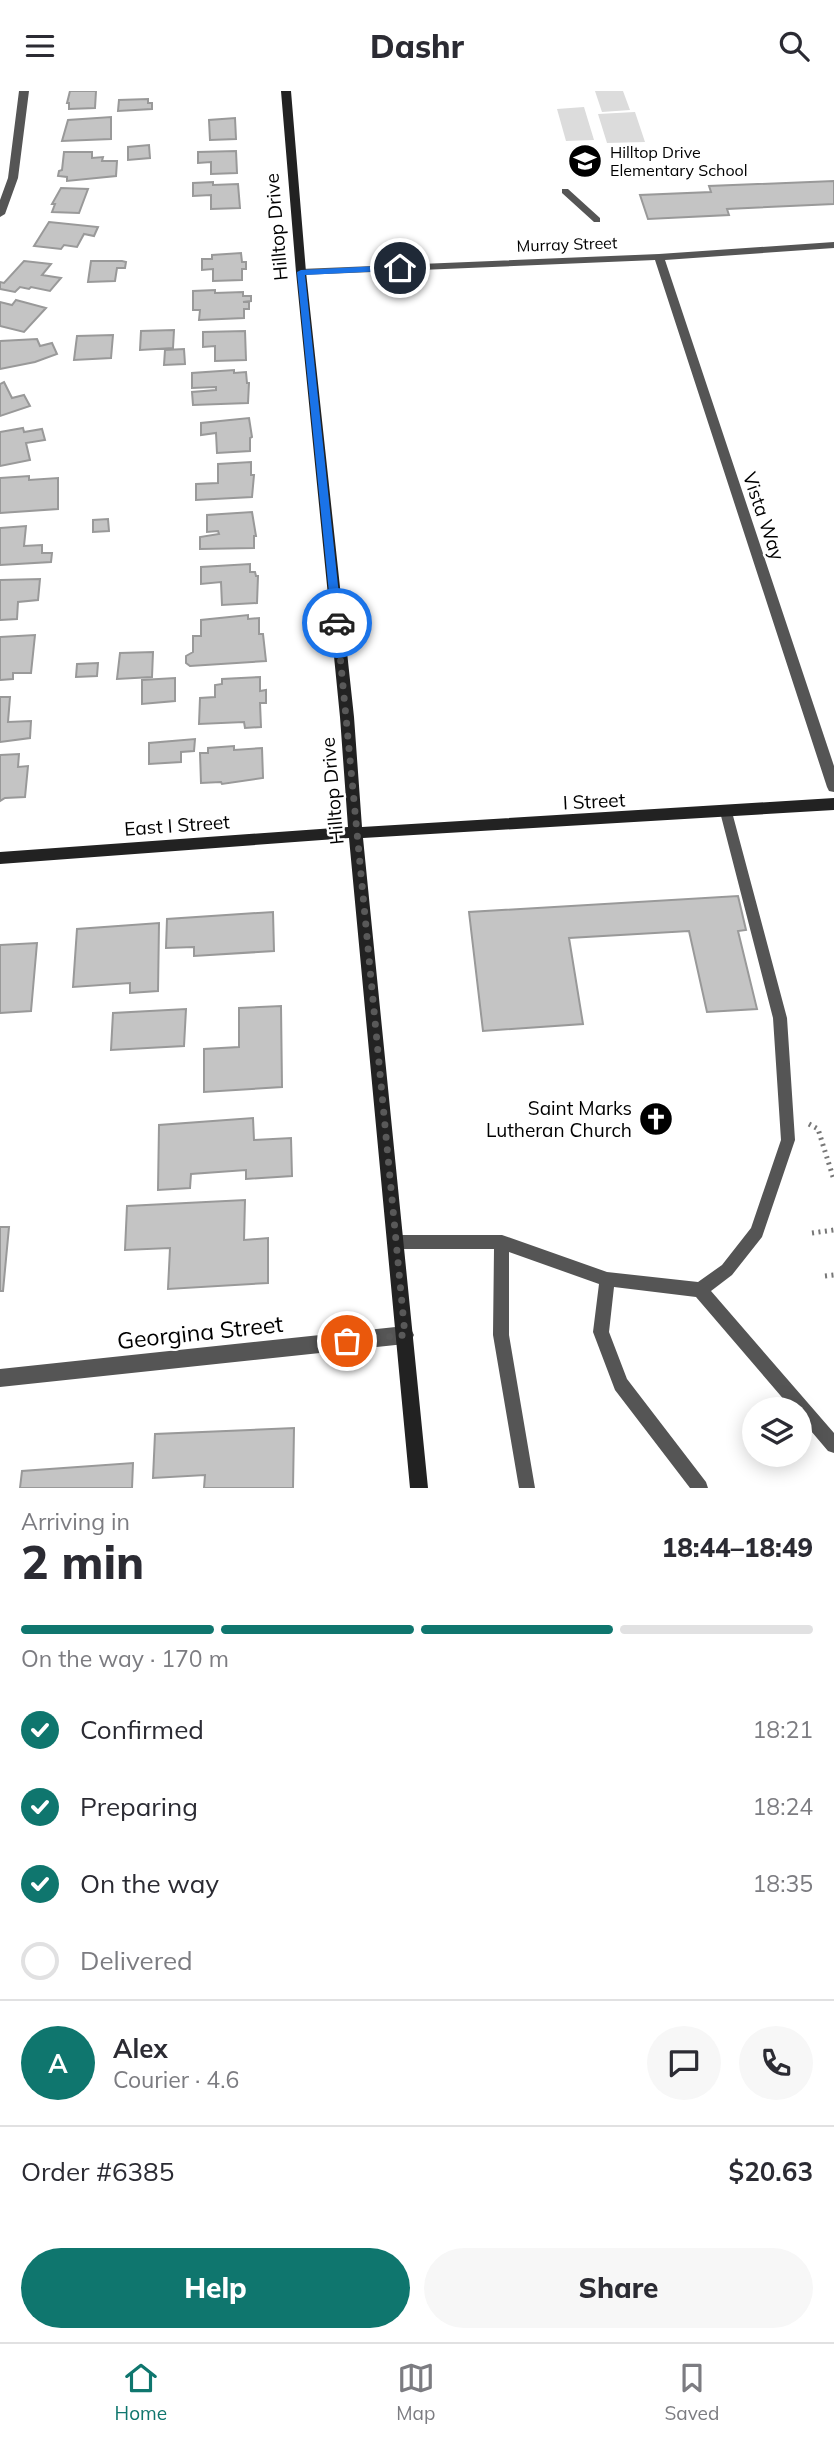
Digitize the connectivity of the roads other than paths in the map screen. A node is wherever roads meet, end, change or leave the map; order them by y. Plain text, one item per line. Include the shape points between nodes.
1 (24, 91) edge
2 (286, 91) edge
3 (565, 191) dead end
4 (0, 213) edge
5 (597, 220) dead end
6 (834, 245) edge
7 (659, 257) junction
8 (301, 272) junction
9 (834, 787) edge
10 (834, 804) edge
11 (726, 812) junction
12 (356, 832) junction
13 (0, 858) edge
14 (396, 1242) junction
15 (502, 1242) junction
16 (607, 1279) junction
17 (700, 1290) junction
18 (405, 1335) junction
19 (0, 1378) edge
20 (834, 1445) edge
21 (419, 1488) edge
22 (527, 1488) edge
23 (700, 1488) edge

1 - 4 street via 13,178
2 - 8 main road, Hilltop Drive
3 - 5 lane
6 - 7 street, Murray Street
7 - 8 street, Murray Street
7 - 9 street, Vista Way
8 - 12 main road, Hilltop Drive
10 - 11 main road, I Street
11 - 12 main road, I Street
11 - 17 lane via 780,1018 788,1140 757,1233 727,1270
12 - 13 main road, East I Street
12 - 14 main road, Hilltop Drive
14 - 15 lane
14 - 18 main road, Hilltop Drive
15 - 16 lane
15 - 22 lane via 501,1335
16 - 17 lane
16 - 23 lane via 601,1332 621,1384
17 - 20 lane
18 - 19 street, Georgina Street
18 - 21 main road, Hilltop Drive

